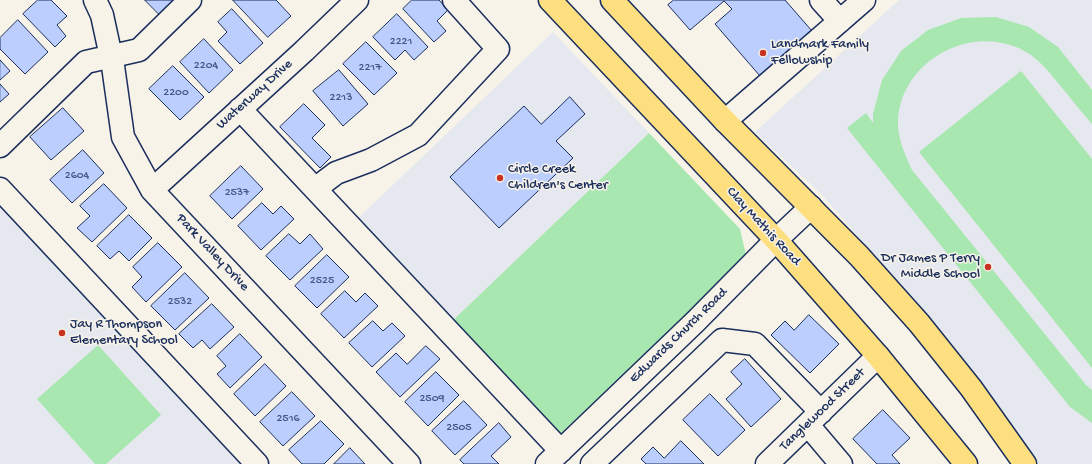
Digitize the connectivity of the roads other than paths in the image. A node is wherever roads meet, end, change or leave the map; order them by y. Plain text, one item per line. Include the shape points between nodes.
1 (95, 0) edge
2 (190, 0) edge
3 (357, 0) edge
4 (454, 0) edge
5 (550, 0) edge
6 (612, 0) edge
7 (821, 0) edge
8 (864, 0) edge
9 (840, 21) junction
10 (111, 56) junction
11 (240, 109) junction
12 (725, 121) junction
13 (0, 146) edge
14 (0, 189) edge
15 (316, 189) junction
16 (152, 190) junction
17 (811, 208) junction
18 (776, 240) junction
19 (878, 356) junction
20 (814, 418) junction
21 (554, 457) edge
22 (257, 464) edge
23 (409, 464) edge
24 (592, 464) edge
25 (767, 464) edge
26 (841, 464) edge
27 (966, 464) edge
28 (1025, 464) edge

1 - 10 street, Park Valley Drive via 102,15
2 - 10 street via 138,50
3 - 11 street, Waterway Drive
4 - 15 street via 498,49 418,135 372,160 336,173
5 - 18 main road, Clay Mathis Road
6 - 12 main road
7 - 9 street
8 - 9 street
9 - 12 street
10 - 13 street via 86,62
10 - 16 street, Park Valley Drive via 123,137
11 - 15 street
11 - 16 street, Waterway Drive
12 - 17 main road
14 - 22 street
15 - 21 street
16 - 23 street, Park Valley Drive
17 - 18 street, Edwards Church Road
17 - 28 main road via 919,322
18 - 19 main road, Clay Mathis Road
18 - 21 street, Edwards Church Road via 695,322
19 - 20 street, Tanglewood Street
19 - 27 main road, Clay Mathis Road
20 - 24 street via 755,344 722,340
20 - 25 street, Tanglewood Street
20 - 26 street

